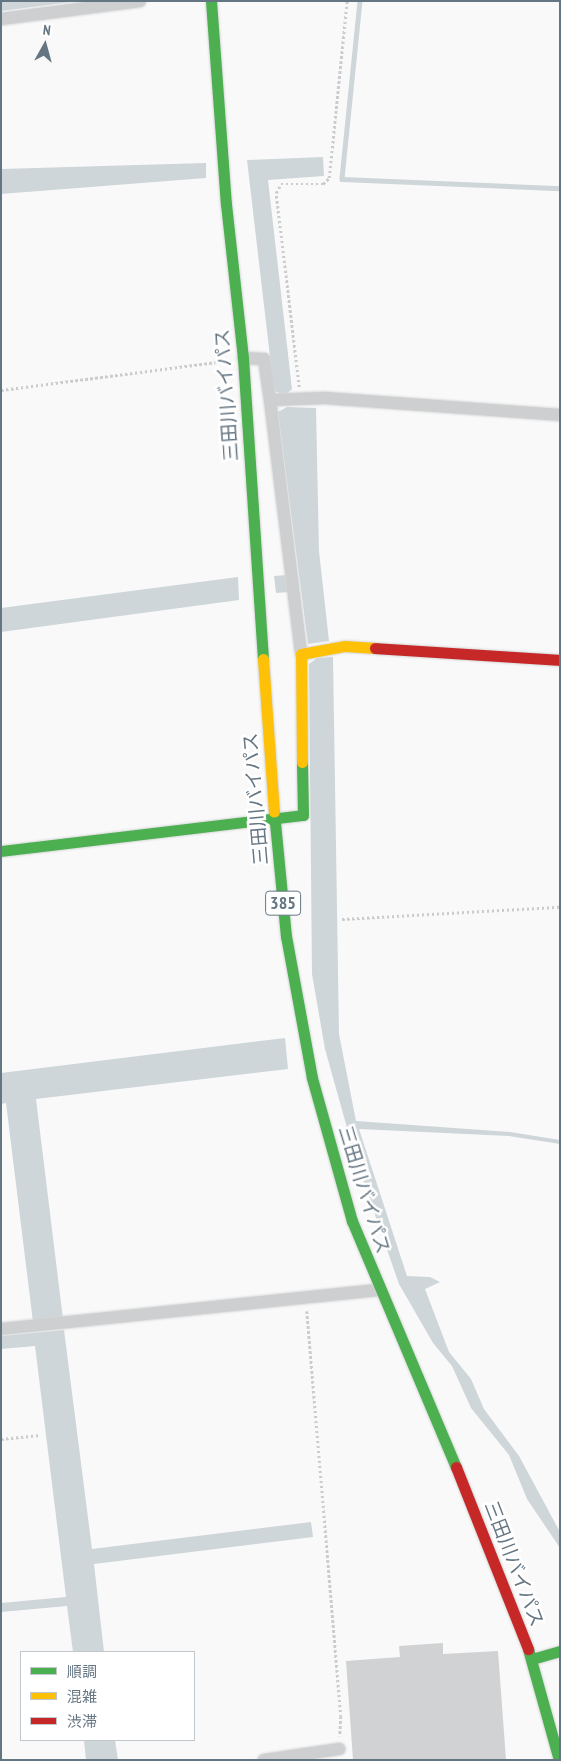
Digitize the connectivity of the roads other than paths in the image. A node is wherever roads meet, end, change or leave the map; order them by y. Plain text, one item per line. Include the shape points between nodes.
1 (140, 1) edge
2 (211, 1) edge
3 (1, 19) edge
4 (243, 358) junction
5 (270, 400) junction
6 (560, 415) edge
7 (301, 654) junction
8 (560, 660) edge
9 (274, 817) junction
10 (1, 851) edge
11 (379, 1290) junction
12 (1, 1329) edge
13 (560, 1651) edge
14 (532, 1659) junction
15 (339, 1748) road end
16 (264, 1760) edge
17 (559, 1760) edge

1 - 3 street
2 - 4 main road, 三田川バイパス / 385 via 226,204
4 - 5 street via 264,359
4 - 9 main road, 三田川バイパス / 385
5 - 6 street via 324,398
5 - 7 street
7 - 8 main road via 345,646
7 - 9 main road via 303,815
9 - 10 main road
9 - 11 main road, 三田川バイパス / 385 via 286,936 312,1078 352,1220
11 - 12 street
11 - 14 main road, 三田川バイパス / 385 via 474,1510
13 - 14 main road
14 - 17 main road, 三田川バイパス / 385
15 - 16 street

